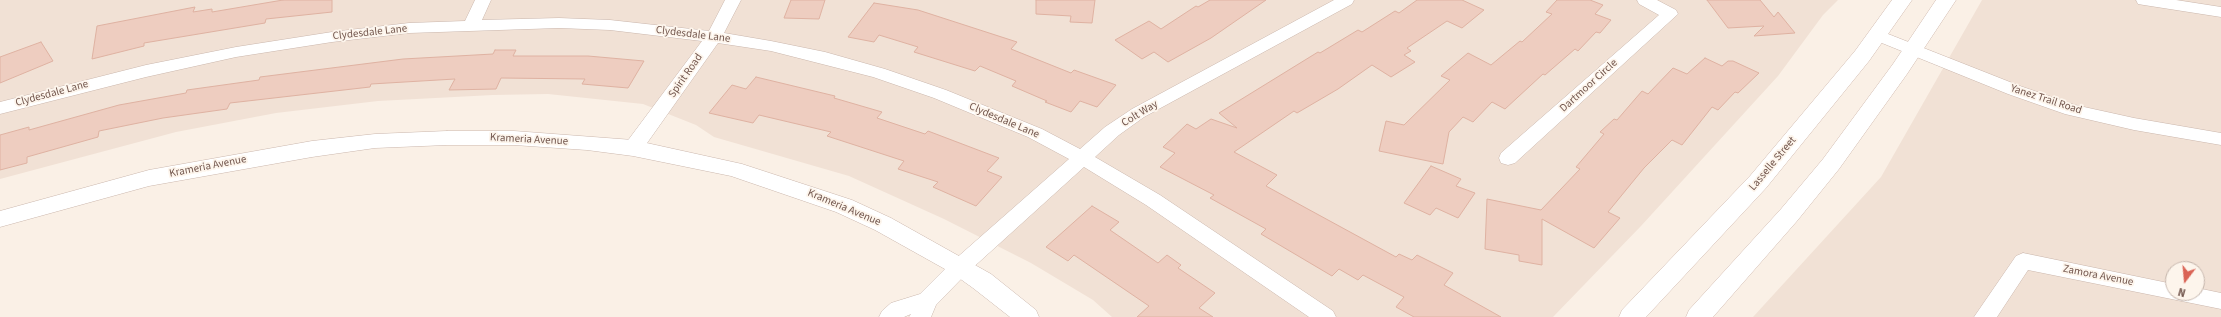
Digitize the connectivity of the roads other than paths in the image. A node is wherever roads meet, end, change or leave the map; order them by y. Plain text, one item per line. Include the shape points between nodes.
1 (483, 0) edge
2 (733, 0) edge
3 (1346, 0) edge
4 (1645, 0) edge
5 (1902, 0) edge
6 (1946, 0) edge
7 (2144, 0) edge
8 (2221, 12) edge
9 (471, 25) junction
10 (1878, 35) junction
11 (714, 37) junction
12 (1913, 49) junction
13 (0, 108) edge
14 (2221, 139) edge
15 (634, 148) junction
16 (1081, 157) junction
17 (1508, 158) dead end
18 (0, 219) edge
19 (960, 267) junction
20 (2165, 290) edge
21 (2205, 299) edge
22 (2220, 302) edge
23 (924, 308) edge
24 (890, 317) edge
25 (1027, 317) edge
26 (1325, 317) edge
27 (1631, 317) edge
28 (1698, 317) edge
29 (1985, 317) edge

1 - 9 street
2 - 11 street, Spirit Road
3 - 16 street, Colt Way via 1138,113
4 - 17 street, Dartmoor Circle via 1670,14
5 - 10 main road, Lasselle Street
6 - 12 main road
7 - 8 street
9 - 11 street, Clydesdale Lane via 610,25
9 - 13 street, Clydesdale Lane via 409,28 236,52 131,74
10 - 12 street, Yanez Trail Road
10 - 27 main road, Lasselle Street via 1758,182
11 - 15 street, Spirit Road
11 - 16 street, Clydesdale Lane via 771,46 879,73 940,94 1020,127
12 - 14 street, Yanez Trail Road via 2071,110
12 - 28 main road via 1870,112 1789,216
15 - 18 main road, Krameria Avenue via 514,138 375,141 297,151 149,178
15 - 19 main road, Krameria Avenue via 734,169 808,192 883,224
16 - 19 street, Colt Way
16 - 26 street, Clydesdale Lane via 1153,200
19 - 23 street, Colt Way
19 - 25 main road, Krameria Avenue
20 - 29 street, Zamora Avenue via 2023,261
21 - 22 street
23 - 24 street via 899,309

